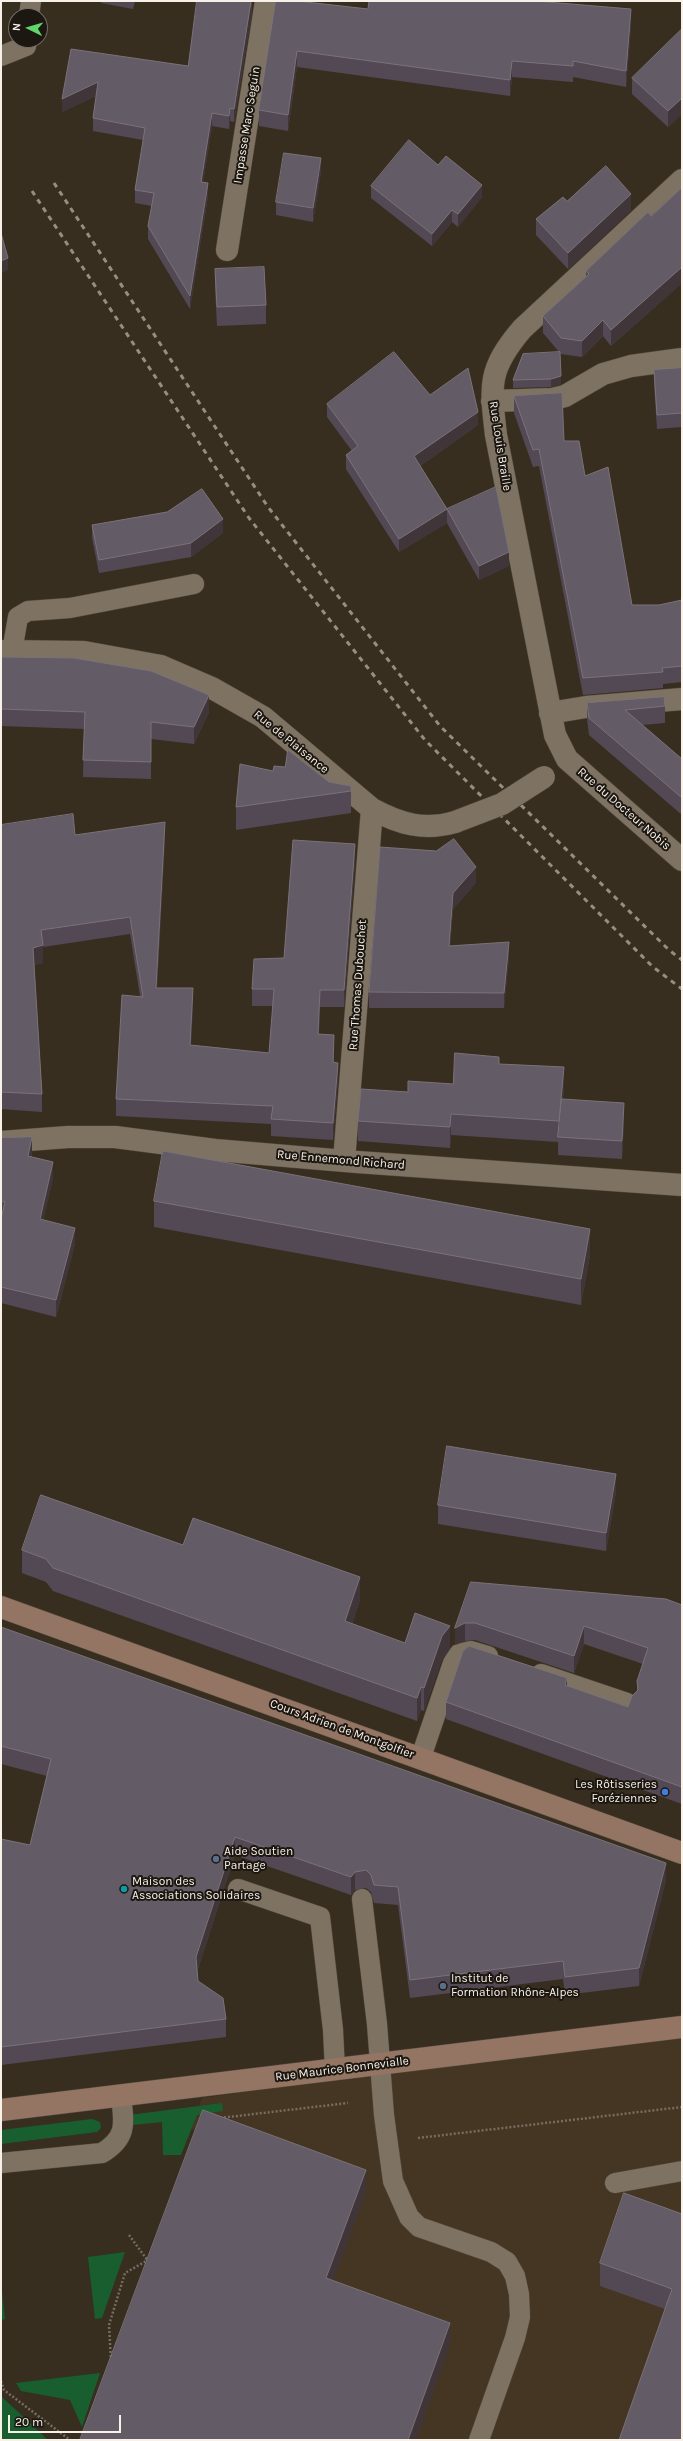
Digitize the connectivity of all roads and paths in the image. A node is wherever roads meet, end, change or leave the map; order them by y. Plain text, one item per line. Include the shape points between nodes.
1 (266, 1) edge
2 (21, 48) edge
3 (1, 56) edge
4 (682, 180) edge
5 (227, 250) dead end
6 (682, 359) edge
7 (492, 401) junction
8 (194, 584) dead end
9 (8, 651) edge
10 (682, 699) edge
11 (550, 714) junction
12 (566, 759) junction
13 (372, 809) junction
14 (682, 860) edge
15 (1, 1142) edge
16 (344, 1161) junction
17 (682, 1185) edge
18 (1, 1608) edge
19 (627, 1703) dead end
20 (421, 1757) junction
21 (682, 1853) edge
22 (238, 1889) dead end
23 (362, 1899) dead end
24 (682, 2027) edge
25 (380, 2064) junction
26 (335, 2070) junction
27 (121, 2096) junction
28 (348, 2103) dead end
29 (682, 2107) edge
30 (1, 2110) edge
31 (214, 2119) edge
32 (415, 2131) dead end
33 (1, 2163) edge
34 (682, 2171) edge
35 (615, 2183) dead end
36 (129, 2235) dead end
37 (151, 2253) edge
38 (148, 2261) junction
39 (111, 2368) edge
40 (1, 2381) edge
41 (70, 2440) edge
42 (479, 2440) edge

1 - 5 street, Impasse Marc Seguin
2 - 3 lane
4 - 7 street, Rue Louis Braille via 517,334 504,350 494,374
6 - 7 street via 631,366 603,374 553,400
7 - 11 street, Rue Louis Braille via 496,435
8 - 9 lane via 70,608 28,612 18,617 14,640
9 - 13 street, Rue de Plaisance via 84,652 161,666 212,688 263,717
10 - 11 street via 586,707
11 - 12 street, Rue Louis Braille via 555,735
12 - 13 street, Rue de Plaisance, bridge via 544,777 502,804 441,826 414,827 392,820
12 - 14 street, Rue du Docteur Nobis
13 - 16 street, Rue Thomas Dubouchet
15 - 16 street, Rue Ennemond Richard via 68,1137 114,1137 215,1150
16 - 17 street, Rue Ennemond Richard
18 - 20 main road, Cours Adrien de Montgolfier
19 - 20 lane via 472,1651 459,1654 453,1663
20 - 21 main road, Cours Adrien de Montgolfier
22 - 26 lane via 320,1917
23 - 25 lane
24 - 25 main road, Rue Maurice Bonnevialle
25 - 26 main road, Rue Maurice Bonnevialle
25 - 42 lane via 393,2182 409,2217 419,2227 432,2233 491,2252 507,2262 515,2276 520,2317
26 - 27 main road, Rue Maurice Bonnevialle
27 - 30 main road, Rue Maurice Bonnevialle
27 - 33 lane via 124,2120 122,2135 114,2146 102,2153
28 - 31 path
29 - 32 path via 416,2139
34 - 35 lane
36 - 38 path
37 - 38 path
38 - 39 path via 125,2273 109,2325
40 - 41 path via 4,2390

